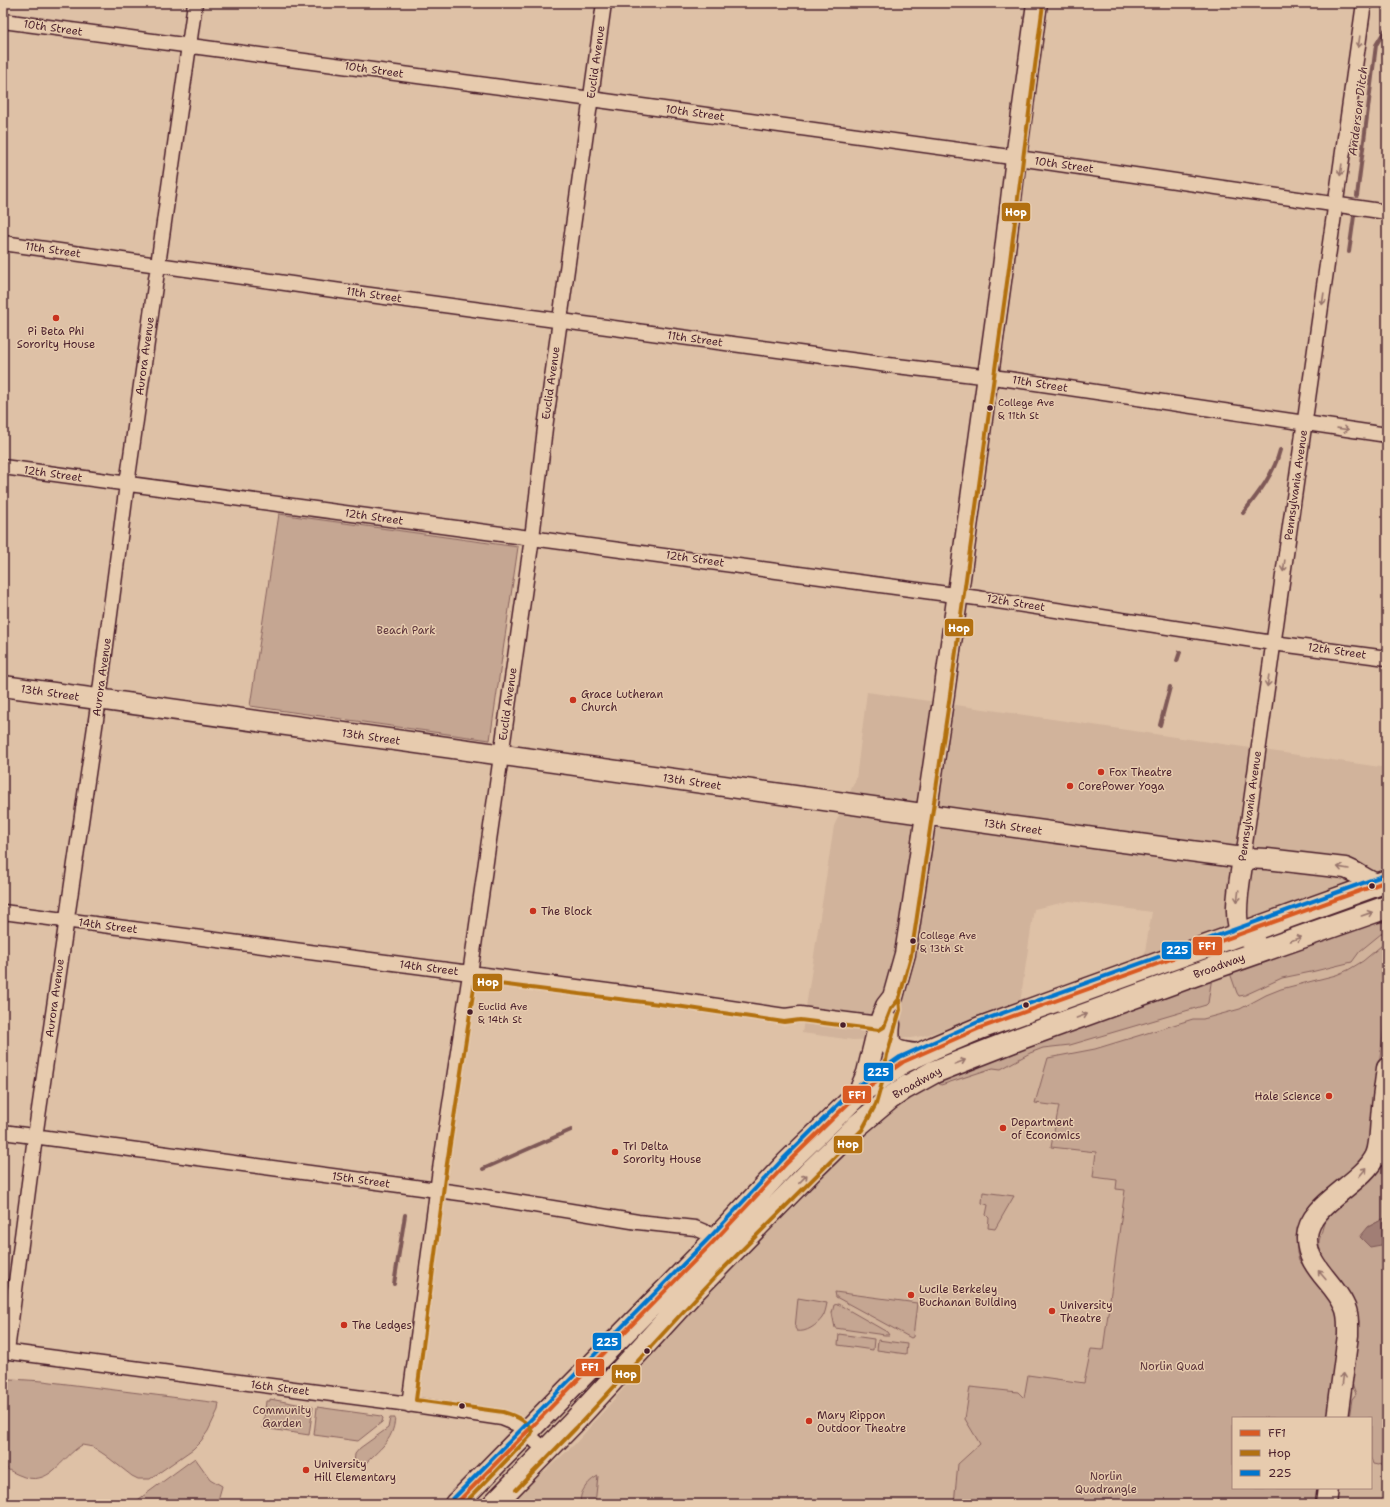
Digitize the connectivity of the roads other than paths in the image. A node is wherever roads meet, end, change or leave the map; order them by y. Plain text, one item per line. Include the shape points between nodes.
1 (195, 3) edge
2 (604, 3) edge
3 (1037, 3) edge
4 (1364, 3) edge
5 (3, 21) edge
6 (190, 46) junction
7 (591, 99) junction
8 (1016, 158) junction
9 (1336, 204) junction
10 (1387, 212) edge
11 (3, 243) edge
12 (158, 264) junction
13 (561, 320) junction
14 (987, 376) junction
15 (1304, 424) junction
16 (1387, 435) edge
17 (3, 467) edge
18 (126, 484) junction
19 (532, 538) junction
20 (957, 595) junction
21 (1273, 642) junction
22 (1387, 658) edge
23 (3, 686) edge
24 (99, 699) junction
25 (501, 755) junction
26 (926, 815) junction
27 (1243, 858) junction
28 (1382, 883) edge
29 (1387, 907) edge
30 (3, 912) edge
31 (66, 921) junction
32 (1242, 933) junction
33 (1273, 947) junction
34 (470, 974) junction
35 (884, 1024) junction
36 (918, 1055) junction
37 (1387, 1068) edge
38 (876, 1081) junction
39 (858, 1094) junction
40 (856, 1126) junction
41 (3, 1132) edge
42 (35, 1137) junction
43 (438, 1191) junction
44 (715, 1240) junction
45 (5, 1351) edge
46 (409, 1405) junction
47 (1337, 1417) edge
48 (526, 1432) junction
49 (546, 1451) junction
50 (1328, 1489) edge
51 (456, 1504) edge
52 (494, 1504) edge
53 (1326, 1504) edge

1 - 6 street, Aurora Avenue
2 - 7 street, Euclid Avenue
3 - 8 street
4 -> 9 street, Pennsylvania Avenue
5 - 6 street, 10th Street
6 - 7 street, 10th Street
6 - 12 street, Aurora Avenue
7 - 8 street, 10th Street
7 - 13 street, Euclid Avenue
8 - 9 street, 10th Street
8 - 14 street
9 - 10 street, 10th Street
9 -> 15 street, Pennsylvania Avenue
11 - 12 street, 11th Street
12 - 13 street, 11th Street
12 - 18 street, Aurora Avenue
13 - 14 street, 11th Street via 880,364
13 - 19 street, Euclid Avenue
14 - 15 street, 11th Street
14 - 20 street
15 -> 16 street, 11th Street
15 -> 21 street, Pennsylvania Avenue
17 - 18 street, 12th Street
18 - 19 street, 12th Street
18 - 24 street, Aurora Avenue
19 - 20 street, 12th Street
19 - 25 street, Euclid Avenue
20 - 21 street, 12th Street
20 - 26 street
21 - 22 street, 12th Street
21 -> 27 street, Pennsylvania Avenue
23 - 24 street, 13th Street
24 - 25 street, 13th Street
24 - 31 street, Aurora Avenue
25 - 26 street, 13th Street
25 - 34 street, Euclid Avenue
26 - 27 street, 13th Street
26 - 35 street via 905,954 893,997 894,1008
28 -> 27 street, 13th Street via 1368,881 1345,868
27 -> 32 street, Pennsylvania Avenue via 1237,906
28 - 32 main road, Broadway
33 -> 29 main road, Broadway
30 - 31 street, 14th Street
31 - 34 street, 14th Street
31 - 42 street, Aurora Avenue
32 - 33 street via 1260,944
32 - 36 main road, Broadway via 980,1028
40 -> 33 main road, Broadway via 925,1076 1021,1038
34 - 35 street, 14th Street via 785,1016 800,1014
34 - 43 street, Euclid Avenue
35 - 36 main road via 889,1042 894,1049 900,1053
35 - 38 street
35 - 39 street
36 - 38 main road, Broadway
47 -> 37 street via 1348,1321 1345,1306 1311,1258 1307,1235 1322,1208 1363,1173 1376,1155
38 - 39 main road, Broadway
38 - 40 main road via 870,1102
39 - 44 main road, Broadway
49 -> 40 main road, Broadway via 698,1287
41 - 42 street, 15th Street
42 - 43 street, 15th Street
42 - 45 street, Aurora Avenue
43 - 44 street, 15th Street via 638,1222 695,1228
43 - 46 street, Euclid Avenue
44 - 48 main road, Broadway
45 - 46 street, 16th Street
46 - 48 street, 16th Street via 502,1418 513,1421
48 - 49 street, 16th Street
48 - 51 main road, Broadway
49 - 52 main road, Broadway
50 - 53 street

